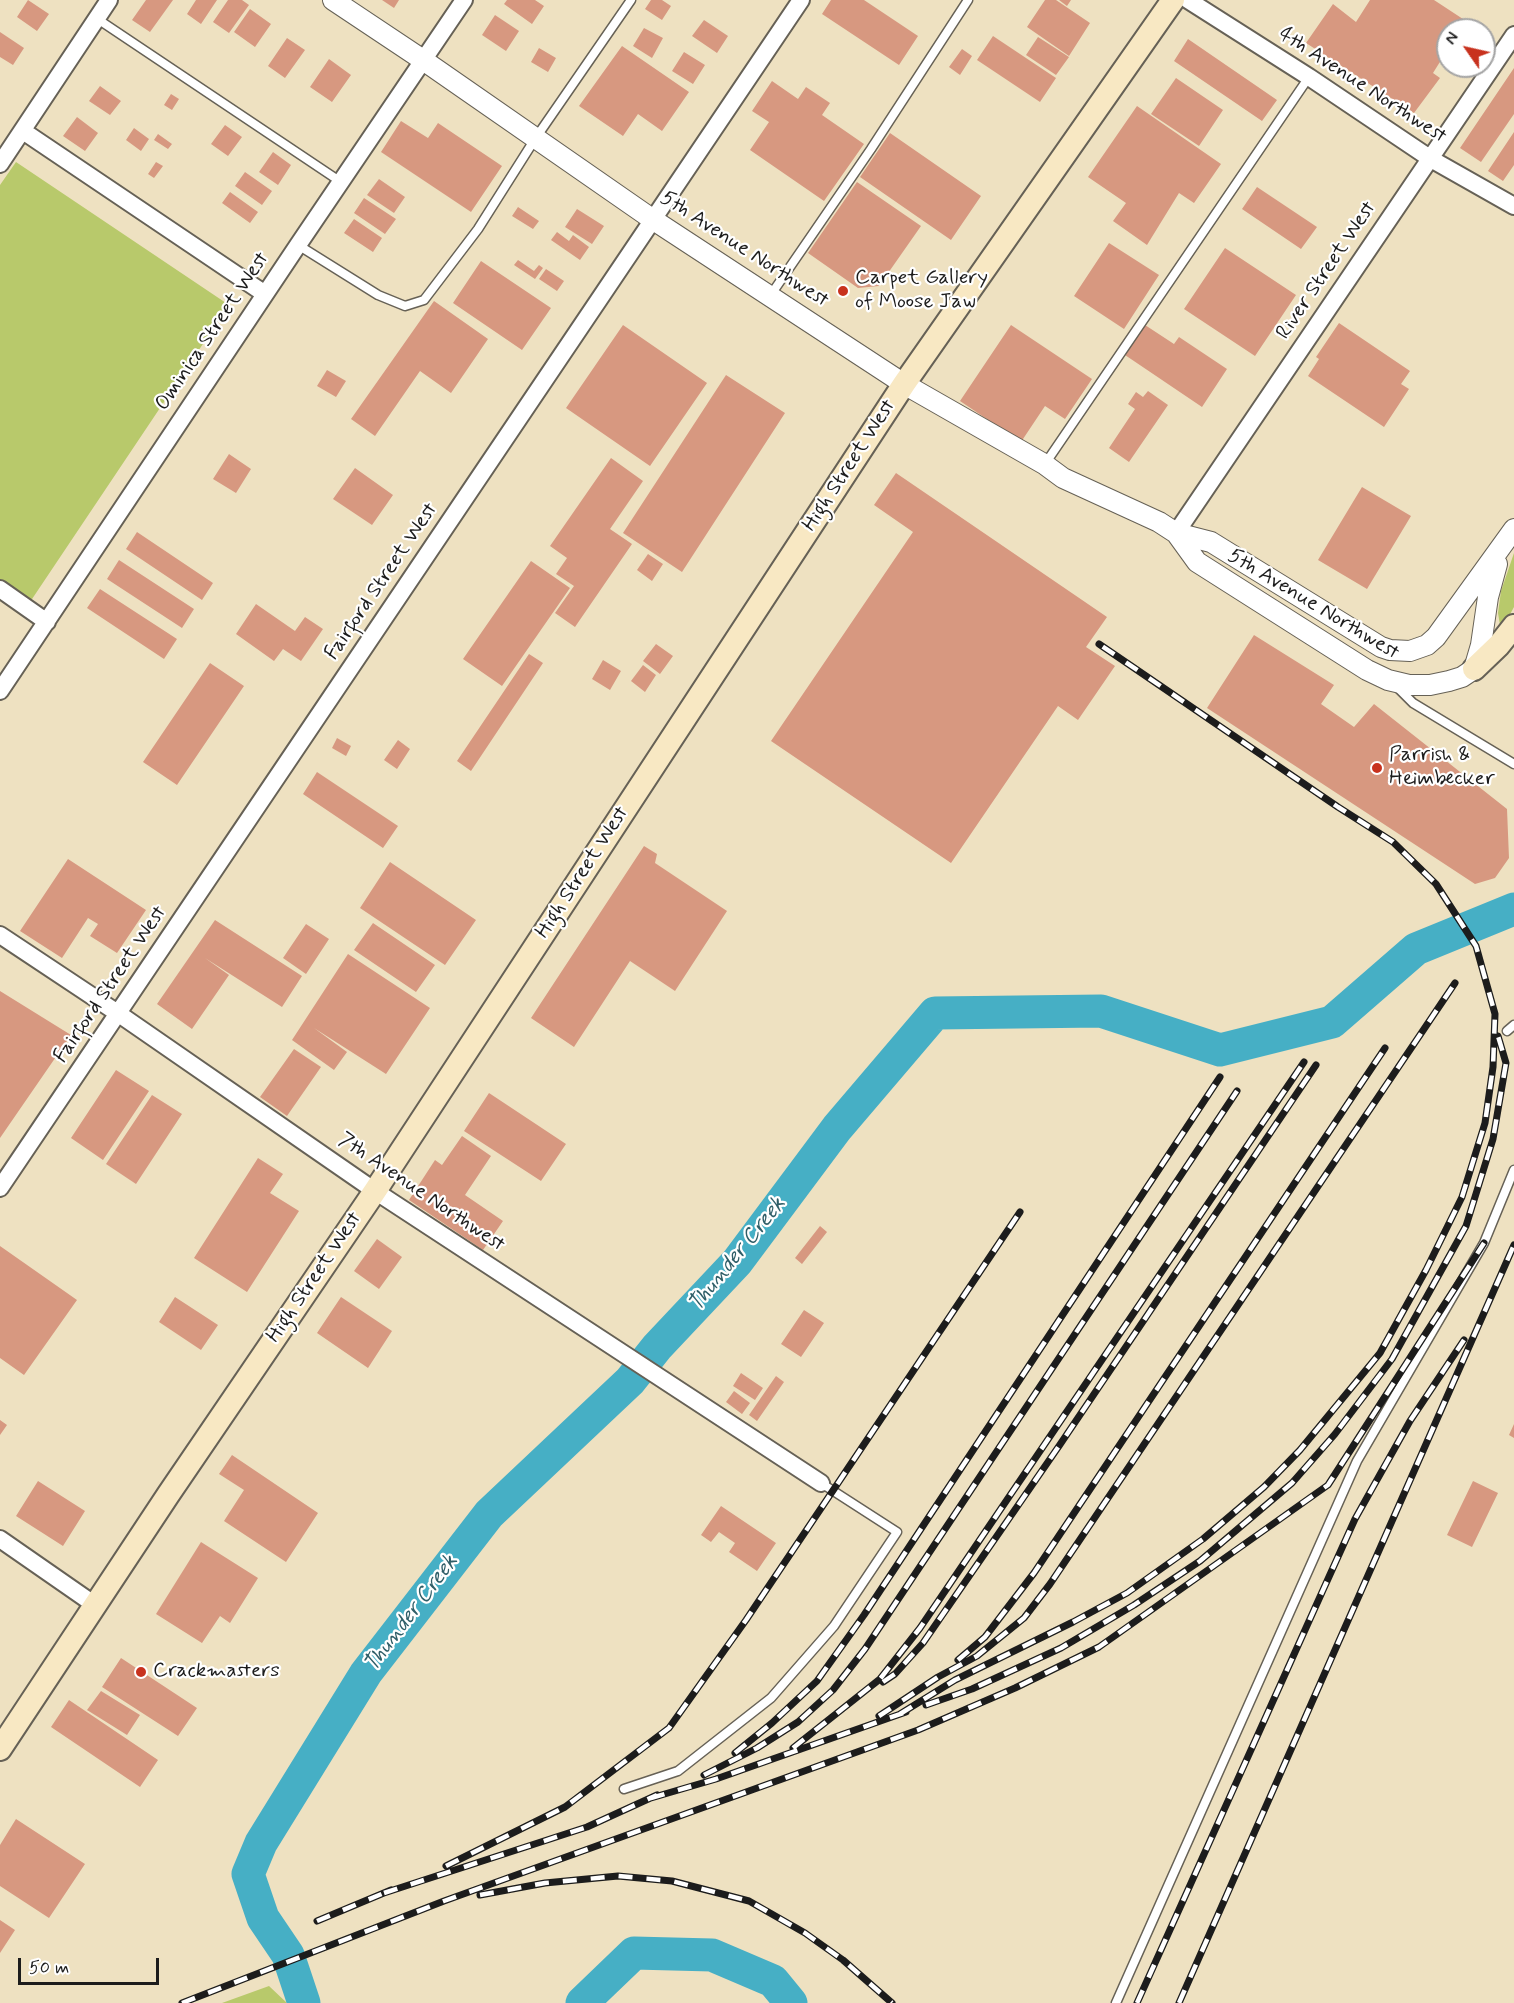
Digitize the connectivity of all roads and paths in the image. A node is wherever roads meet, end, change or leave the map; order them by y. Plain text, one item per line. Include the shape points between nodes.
1 (109, 0) edge
2 (333, 0) edge
3 (464, 0) edge
4 (631, 0) edge
5 (801, 0) edge
6 (968, 0) edge
7 (1173, 0) edge
8 (1188, 0) edge
9 (96, 18) junction
10 (1514, 35) edge
11 (423, 60) junction
12 (1309, 77) junction
13 (22, 131) junction
14 (535, 139) junction
15 (1431, 159) junction
16 (0, 164) edge
17 (341, 182) junction
18 (1514, 206) edge
19 (652, 219) junction
20 (298, 245) junction
21 (265, 294) junction
22 (770, 296) junction
23 (904, 384) junction
24 (1044, 464) junction
25 (1176, 532) junction
26 (1510, 535) edge
27 (0, 589) edge
28 (47, 622) junction
29 (1514, 626) edge
30 (1474, 669) junction
31 (1388, 680) junction
32 (0, 691) edge
33 (1514, 764) edge
34 (0, 935) edge
35 (118, 1014) junction
36 (1514, 1170) edge
37 (0, 1188) edge
38 (375, 1191) junction
39 (821, 1483) joint
40 (0, 1539) edge
41 (95, 1605) junction
42 (0, 1749) edge
43 (624, 1789) dead end
44 (1116, 2003) edge

1 - 9 street
2 - 11 street, 5th Avenue Northwest
3 - 11 street, Ominica Street West
4 - 14 lane
5 - 19 street, Fairford Street West
6 - 22 lane
7 - 23 main road, High Street West
8 - 12 street, 4th Avenue Northwest
9 - 13 street
9 - 17 lane
10 - 15 street, River Street West
11 - 14 street, 5th Avenue Northwest
11 - 17 street, Ominica Street West
12 - 15 street, 4th Avenue Northwest
12 - 24 lane
13 - 16 street
13 - 21 street
14 - 19 street, 5th Avenue Northwest
14 - 20 lane via 478,230 424,300 405,306 378,295
15 - 18 street, 4th Avenue Northwest
15 - 25 street, River Street West
17 - 20 street, Ominica Street West
19 - 22 street, 5th Avenue Northwest
19 - 35 street, Fairford Street West
20 - 21 street, Ominica Street West
21 - 28 street, Ominica Street West
22 - 23 street, 5th Avenue Northwest
23 - 24 street, 5th Avenue Northwest
23 - 38 main road, High Street West
24 - 25 street, 5th Avenue Northwest via 1063,478
25 - 26 street, 5th Avenue Northwest via 1211,542 1372,642 1390,650 1410,651 1436,637
25 - 31 street, 5th Avenue Northwest via 1197,562 1366,670
26 - 30 street via 1492,581
27 - 28 street
28 - 32 street, Ominica Street West
29 - 30 main road
30 - 31 street, 5th Avenue Northwest via 1430,685 1409,686
31 - 33 lane via 1413,703
34 - 35 street, 7th Avenue Northwest
35 - 37 street, Fairford Street West
35 - 38 street, 7th Avenue Northwest
36 - 44 lane via 1485,1243 1357,1461
38 - 39 street, 7th Avenue Northwest
38 - 41 main road, High Street West
39 - 43 lane via 897,1532 834,1626 771,1698 678,1770
40 - 41 street
41 - 42 main road, High Street West

